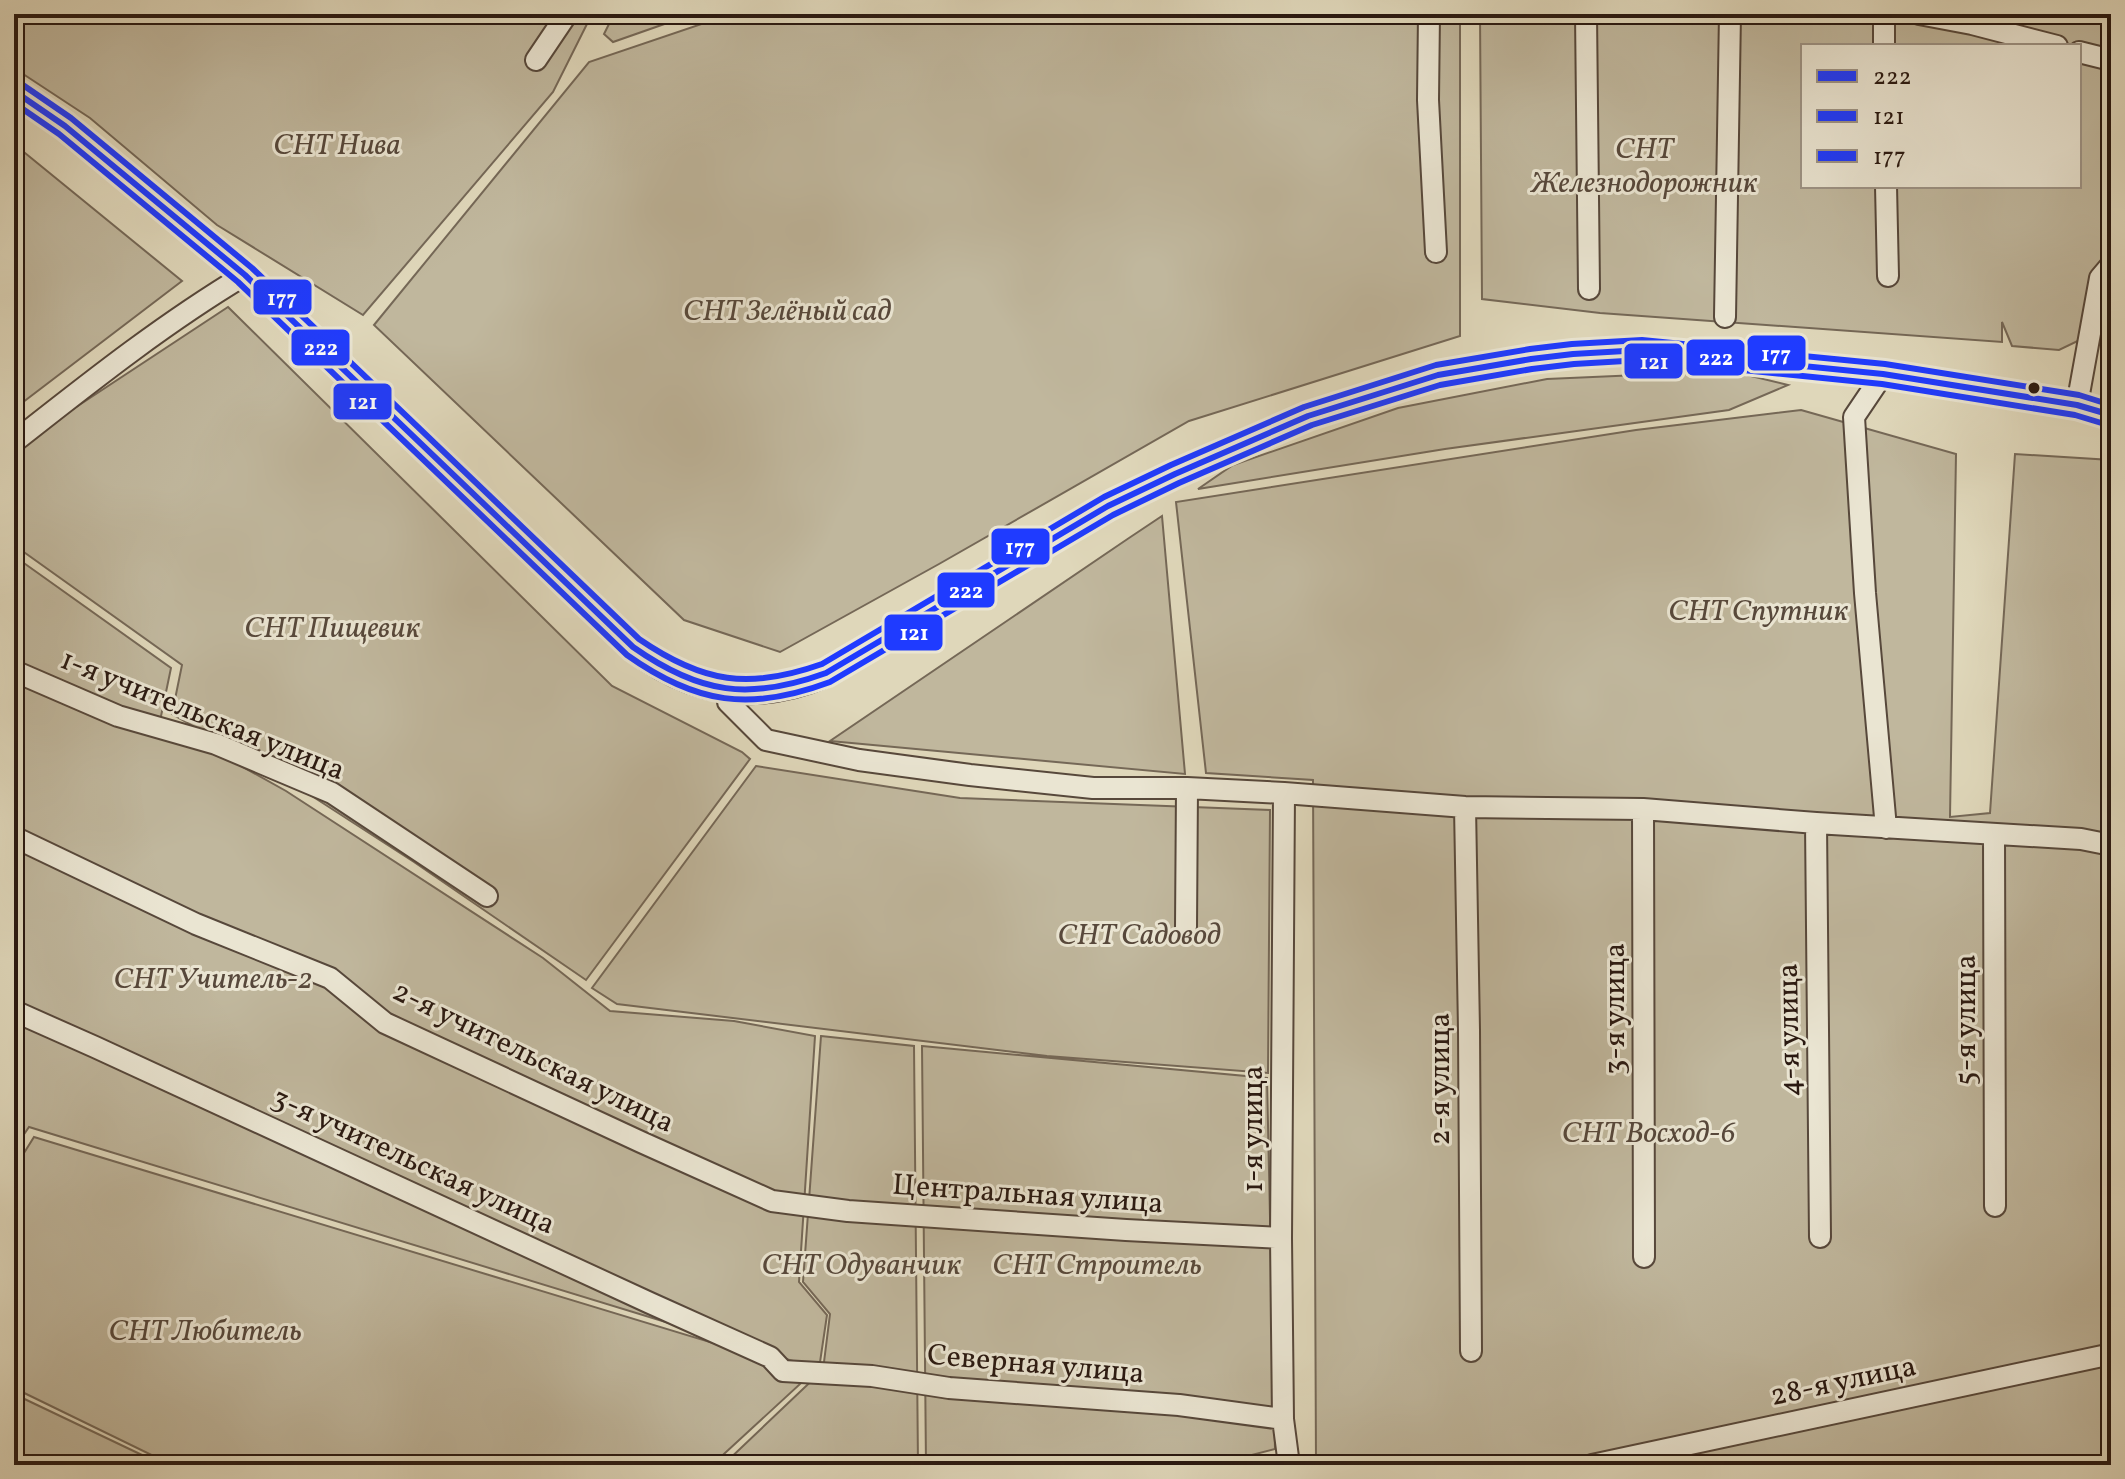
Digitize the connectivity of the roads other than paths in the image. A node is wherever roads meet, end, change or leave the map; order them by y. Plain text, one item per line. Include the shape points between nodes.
1 (567, 14) edge
2 (1429, 14) edge
3 (1586, 14) edge
4 (1730, 14) edge
5 (1884, 14) edge
6 (1919, 14) edge
7 (1884, 44) edge
8 (2049, 44) edge
9 (2081, 52) edge
10 (536, 60) dead end
11 (2111, 60) edge
12 (14, 91) edge
13 (1886, 188) edge
14 (1436, 252) dead end
15 (2111, 265) edge
16 (245, 275) junction
17 (1888, 276) dead end
18 (1589, 289) dead end
19 (1725, 317) dead end
20 (1883, 374) junction
21 (2077, 405) junction
22 (2111, 415) edge
23 (14, 442) edge
24 (14, 671) edge
25 (728, 689) junction
26 (1187, 788) junction
27 (1284, 793) junction
28 (1465, 807) junction
29 (1643, 809) junction
30 (1816, 823) junction
31 (1886, 828) junction
32 (1994, 835) junction
33 (14, 837) edge
34 (2111, 845) edge
35 (487, 896) dead end
36 (1186, 927) dead end
37 (14, 1011) edge
38 (772, 1201) joint
39 (1995, 1206) dead end
40 (1820, 1237) dead end
41 (1281, 1238) junction
42 (1644, 1257) dead end
43 (1471, 1351) dead end
44 (2107, 1355) dead end
45 (783, 1371) joint
46 (1283, 1419) junction
47 (1289, 1465) edge
48 (1592, 1465) edge

1 - 10 street
2 - 14 street
3 - 18 street
4 - 19 street
5 - 7 street
6 - 8 street
9 - 11 street
12 - 16 main road via 65,126
13 - 17 street
15 - 21 street via 2100,278
16 - 23 street via 136,347
16 - 25 main road via 633,647 687,679
20 - 21 main road
20 - 25 main road via 1642,350 1545,357 1438,375 1308,416 1155,483 826,673 778,688
20 - 31 street via 1854,417
21 - 22 main road
24 - 35 street, 1-я учительская улица via 118,716 216,744 332,793
25 - 26 street via 728,702 766,740 844,757 1093,788
26 - 27 street
26 - 36 street
27 - 28 street
27 - 41 street, 1-я улица
28 - 29 street
28 - 43 street, 2-я улица
29 - 30 street
29 - 42 street, 3-я улица
30 - 31 street
30 - 40 street, 4-я улица
31 - 32 street
32 - 34 street
32 - 39 street, 5-я улица
33 - 38 street, 2-я учительская улица via 196,924 330,978 385,1023
37 - 45 street, 3-я учительская улица via 770,1357
38 - 41 street, Центральная улица via 848,1211
41 - 46 street, 1-я улица
44 - 48 street, 28-я улица
45 - 46 street, Северная улица
46 - 47 street, 1-я улица

